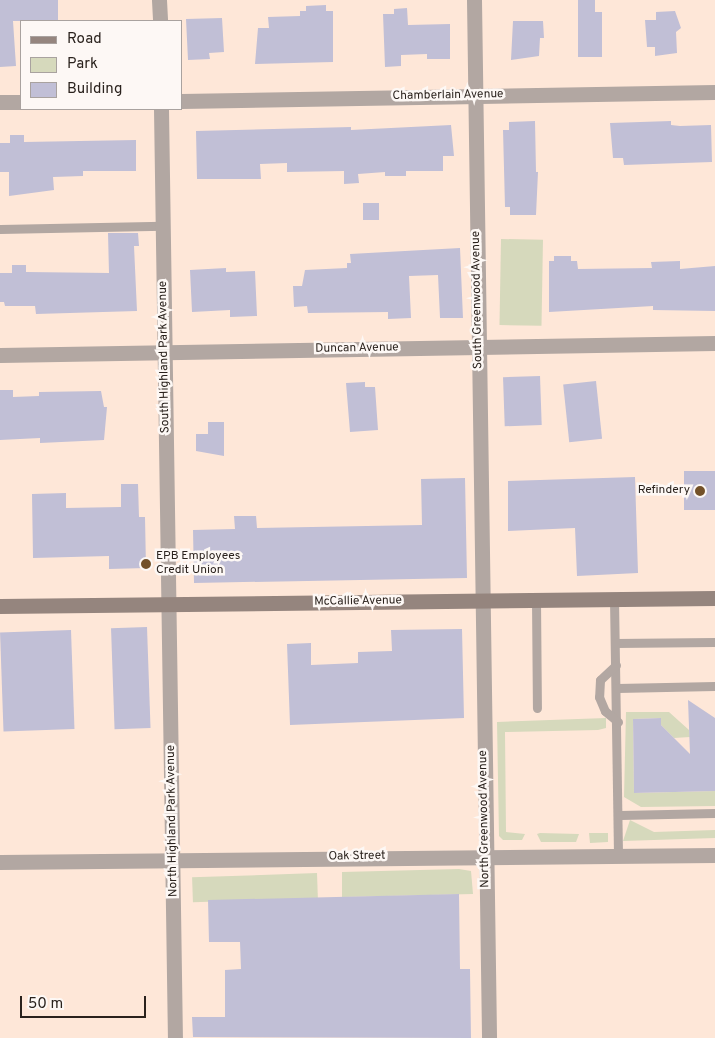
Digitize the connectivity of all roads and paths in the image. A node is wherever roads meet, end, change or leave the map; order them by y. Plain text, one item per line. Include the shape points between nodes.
1 (159, 0) edge
2 (474, 0) edge
3 (160, 20) edge
4 (715, 92) edge
5 (475, 96) junction
6 (182, 101) edge
7 (0, 102) edge
8 (20, 102) edge
9 (161, 110) edge
10 (163, 226) junction
11 (0, 229) edge
12 (715, 343) edge
13 (479, 346) junction
14 (165, 354) junction
15 (0, 355) edge
16 (715, 598) edge
17 (614, 599) junction
18 (482, 600) junction
19 (536, 600) junction
20 (169, 604) junction
21 (0, 606) edge
22 (715, 642) edge
23 (615, 643) junction
24 (616, 665) junction
25 (715, 686) edge
26 (617, 688) junction
27 (537, 708) dead end
28 (618, 722) junction
29 (715, 813) edge
30 (620, 815) junction
31 (486, 855) junction
32 (618, 856) junction
33 (715, 856) edge
34 (174, 859) junction
35 (0, 862) edge
36 (175, 1038) edge
37 (489, 1038) edge

1 - 3 street
2 - 5 street, South Greenwood Avenue
4 - 5 street, Chamberlain Avenue
5 - 6 street, Chamberlain Avenue
5 - 13 street, South Greenwood Avenue
7 - 8 street
9 - 10 street, South Highland Park Avenue
10 - 11 lane
10 - 14 street, South Highland Park Avenue
12 - 13 street, Duncan Avenue
13 - 14 street, Duncan Avenue
13 - 18 street, South Greenwood Avenue
14 - 15 street, Duncan Avenue
14 - 20 street, South Highland Park Avenue
16 - 17 main road, McCallie Avenue
17 - 19 main road, McCallie Avenue
17 - 23 lane
18 - 19 main road, McCallie Avenue
18 - 20 main road, McCallie Avenue
18 - 31 street, North Greenwood Avenue
19 - 27 lane
20 - 21 main road, McCallie Avenue
20 - 34 street, North Highland Park Avenue
22 - 23 lane
23 - 24 lane
24 - 26 lane
24 - 28 lane via 600,680 599,697 605,712
25 - 26 lane
26 - 28 lane
28 - 30 lane
29 - 30 lane
30 - 32 lane
31 - 32 street, Oak Street
31 - 34 street, Oak Street
31 - 37 street, North Greenwood Avenue
32 - 33 street, Oak Street
34 - 35 street, Oak Street
34 - 36 street, North Highland Park Avenue

